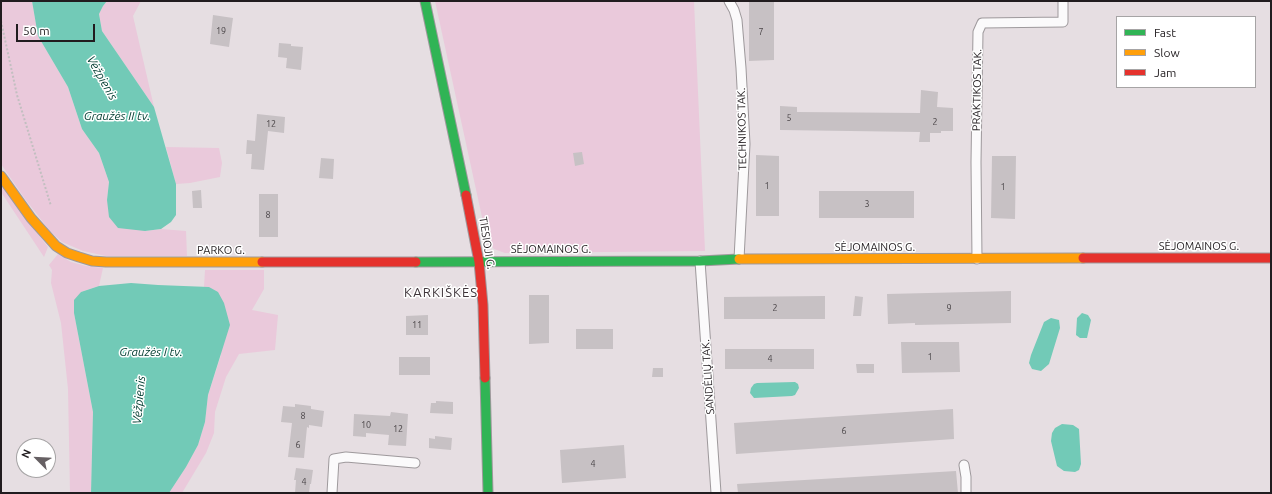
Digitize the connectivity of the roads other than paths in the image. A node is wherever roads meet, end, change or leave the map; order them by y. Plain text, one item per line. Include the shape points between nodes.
1 (425, 1) edge
2 (728, 1) edge
3 (1063, 1) edge
4 (1, 176) edge
5 (1271, 258) edge
6 (739, 259) junction
7 (977, 259) junction
8 (700, 261) junction
9 (479, 262) junction
10 (415, 463) dead end
11 (964, 464) dead end
12 (332, 493) edge
13 (488, 493) edge
14 (716, 493) edge
15 (966, 493) edge

1 - 9 street, TIESIOJI G.
2 - 6 street, TECHNIKOS TAK. via 737,20 744,129
3 - 7 street, PRAKTIKOS TAK. via 1063,22 982,23 978,32
4 - 9 street, PARKO G. via 30,218 56,246 92,261
5 - 7 street, SĖJOMAINOS G.
6 - 7 street, SĖJOMAINOS G.
6 - 8 street, SĖJOMAINOS G.
8 - 9 street, SĖJOMAINOS G.
8 - 14 street, SANDĖLIŲ TAK.
9 - 13 street, TIESIOJI G. via 483,305
10 - 12 street via 346,457 334,459
11 - 15 street

